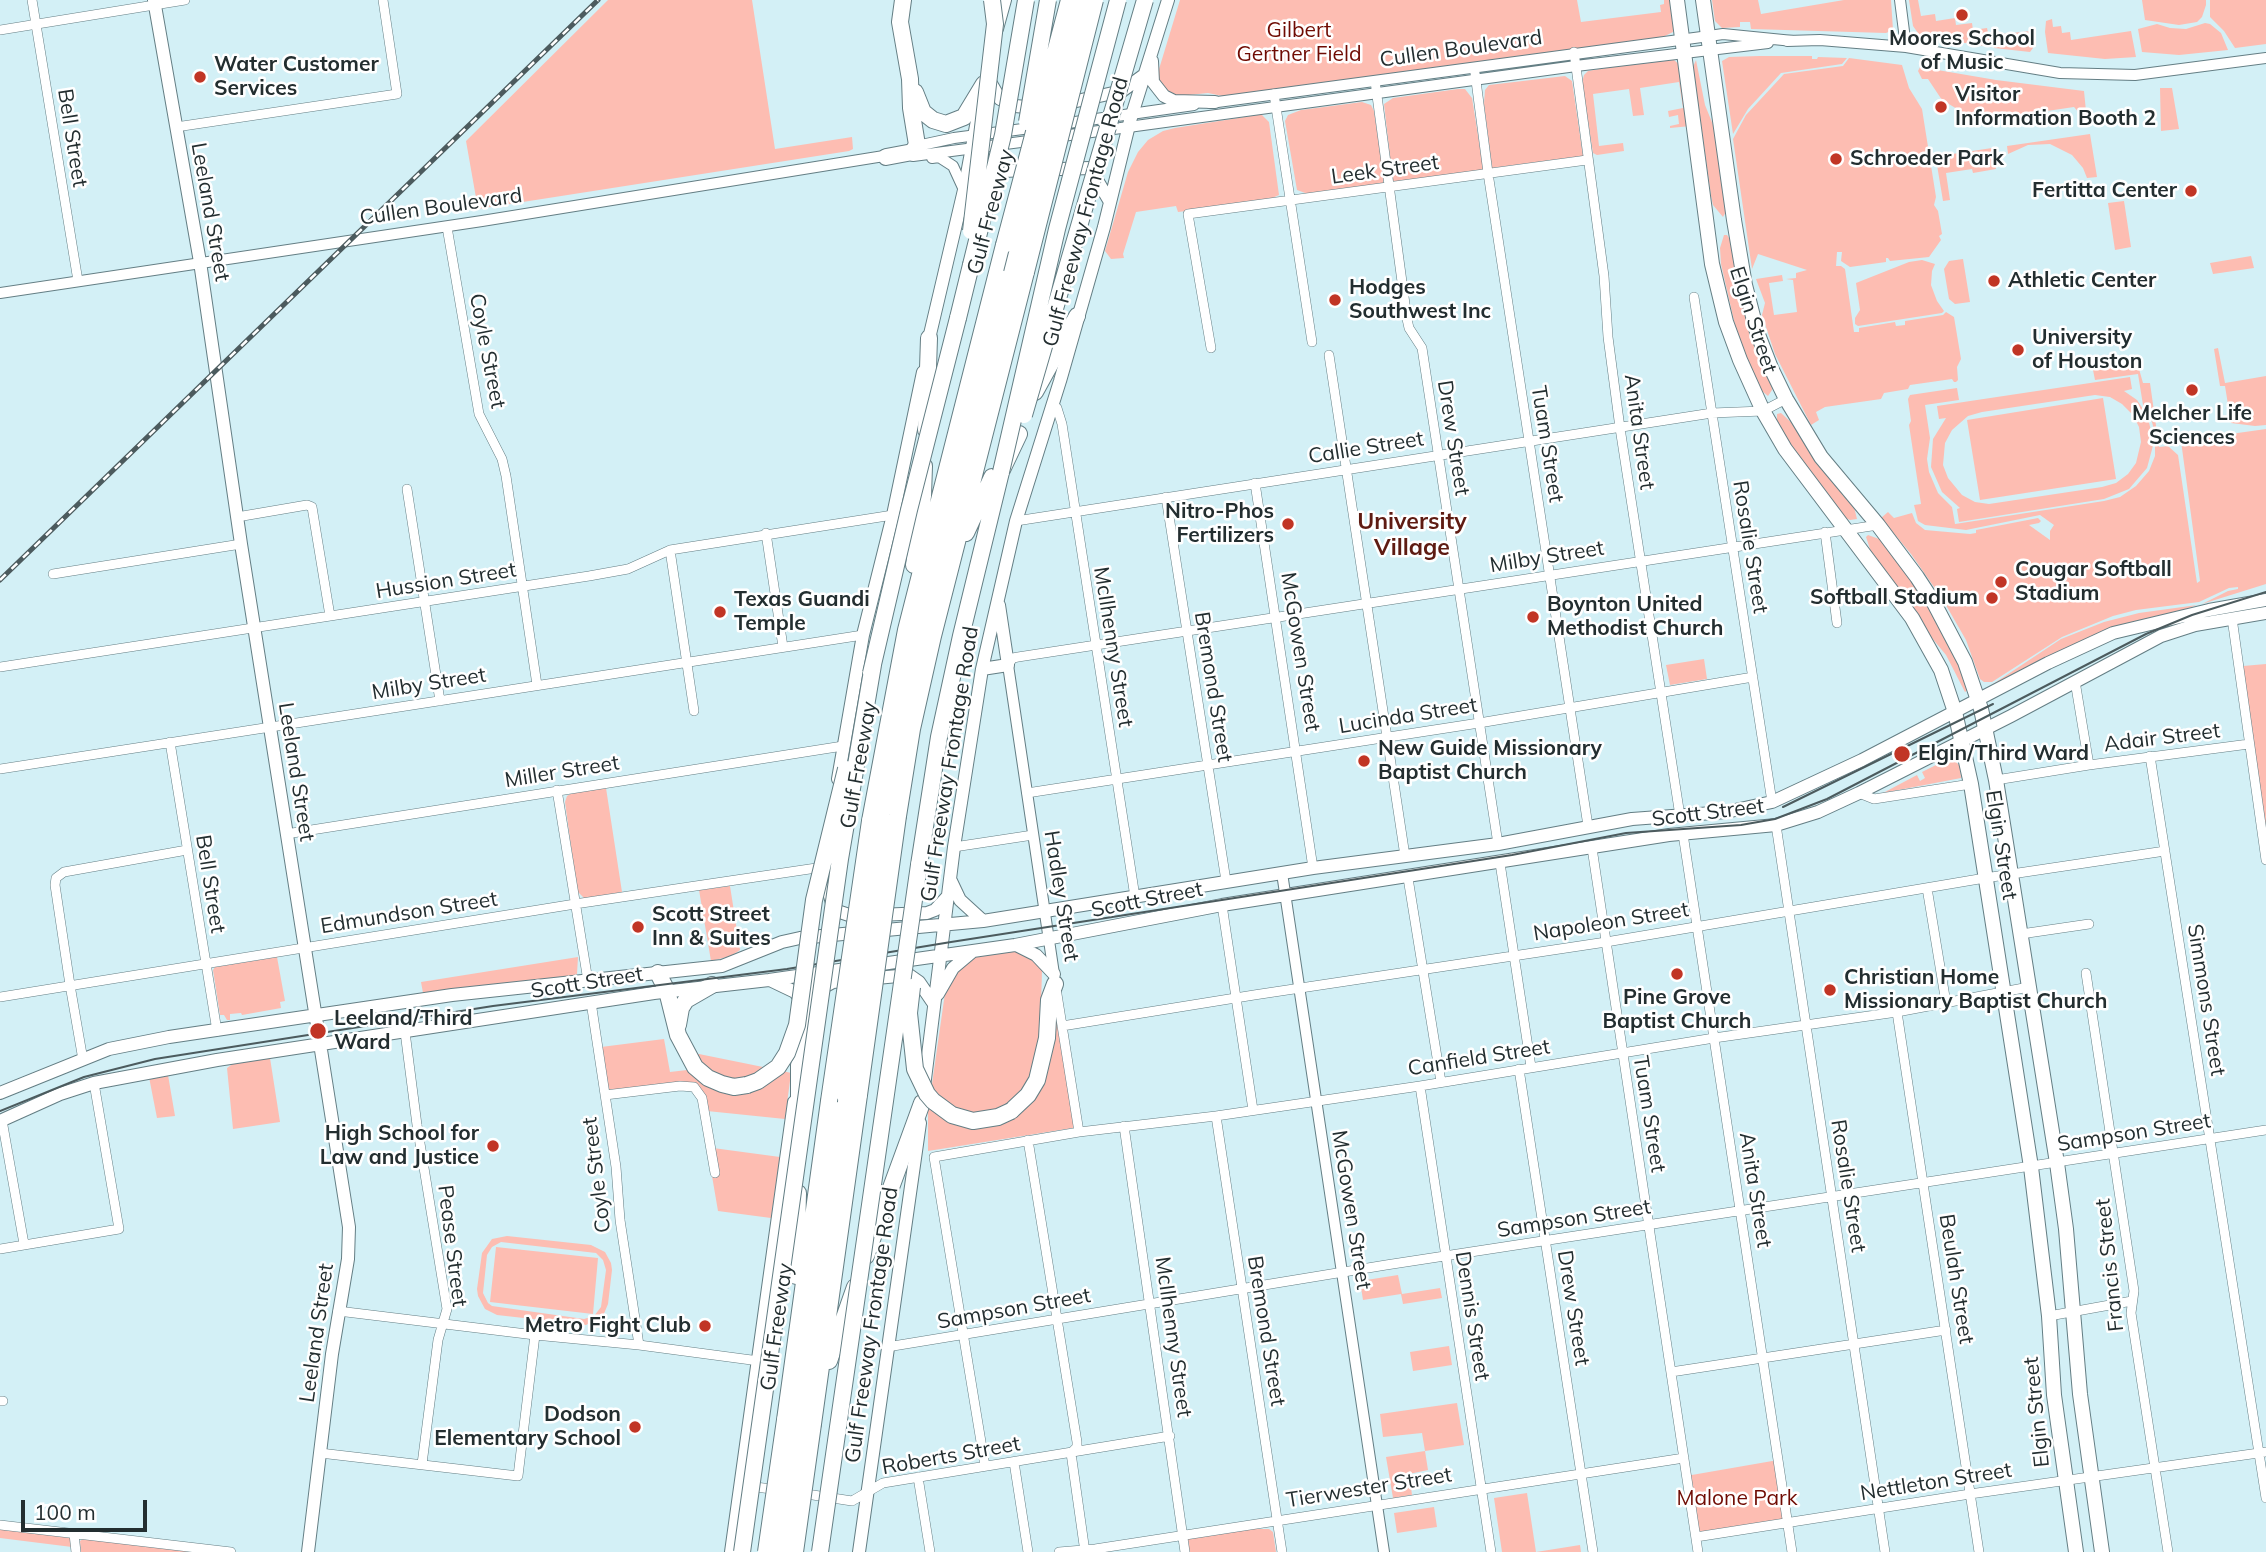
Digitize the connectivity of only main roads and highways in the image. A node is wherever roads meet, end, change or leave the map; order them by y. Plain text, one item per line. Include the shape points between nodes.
1 (903, 0) edge
2 (992, 0) edge
3 (1005, 0) edge
4 (1026, 0) edge
5 (1035, 0) edge
6 (1048, 0) edge
7 (1069, 0) edge
8 (1080, 0) edge
9 (1095, 0) edge
10 (1118, 0) edge
11 (1144, 0) edge
12 (1168, 0) edge
13 (1677, 0) edge
14 (1703, 0) edge
15 (155, 2) edge
16 (1152, 52) junction
17 (1144, 75) junction
18 (985, 78) junction
19 (910, 79) junction
20 (1215, 102) road end
21 (1003, 135) junction
22 (890, 158) road end
23 (964, 190) junction
24 (1110, 202) junction
25 (1734, 220) junction
26 (1707, 225) junction
27 (1004, 245) junction
28 (971, 265) junction
29 (1019, 272) junction
30 (1077, 316) junction
31 (929, 338) junction
32 (1001, 472) junction
33 (949, 571) junction
34 (998, 598) junction
35 (2266, 600) edge
36 (2266, 612) edge
37 (906, 630) junction
38 (873, 665) junction
39 (982, 669) junction
40 (1978, 699) junction
41 (1955, 712) junction
42 (1985, 729) junction
43 (1962, 740) junction
44 (884, 819) junction
45 (828, 844) junction
46 (919, 865) junction
47 (950, 878) junction
48 (948, 896) junction
49 (983, 921) junction
50 (944, 924) junction
51 (816, 936) junction
52 (1016, 945) junction
53 (974, 951) junction
54 (939, 956) junction
55 (658, 973) junction
56 (812, 974) junction
57 (1055, 979) joint
58 (769, 980) junction
59 (712, 985) junction
60 (667, 991) junction
61 (934, 1004) junction
62 (808, 1011) junction
63 (315, 1017) junction
64 (678, 1035) junction
65 (320, 1045) junction
66 (799, 1065) junction
67 (0, 1093) edge
68 (844, 1098) junction
69 (922, 1103) junction
70 (1, 1120) edge
71 (794, 1357) junction
72 (816, 1404) junction
73 (799, 1421) junction
74 (308, 1552) edge
75 (731, 1552) edge
76 (741, 1552) edge
77 (766, 1552) edge
78 (781, 1552) edge
79 (795, 1552) edge
80 (820, 1552) edge
81 (859, 1552) edge
82 (2076, 1552) edge
83 (2102, 1552) edge

1 - 19 highway via 900,22
2 - 28 highway, bridge via 995,24
3 - 18 main road
4 - 21 highway, bridge
5 - 21 highway, bridge via 1014,113
6 - 27 highway, bridge
7 - 27 highway, Gulf Freeway, bridge
8 - 29 highway, Gulf Freeway, bridge
9 - 29 highway, Gulf Freeway, bridge
10 - 32 highway, bridge via 1057,229
11 - 32 highway, bridge via 1018,434
12 - 16 main road, Gulf Freeway Frontage Road
13 - 26 main road, Elgin Street
14 - 25 main road, Elgin Street
15 - 63 main road, Leeland Street via 200,262
16 - 17 main road, Gulf Freeway Frontage Road
16 - 20 main road via 1153,82 1164,96 1174,101
17 - 18 main road via 1122,91 1041,109 1000,99
17 - 24 main road, Gulf Freeway Frontage Road
18 - 19 highway via 964,117 946,124 923,112
18 - 23 main road
19 - 22 highway via 918,151
21 - 28 highway, bridge
23 - 24 main road via 1002,171 1090,168
23 - 31 main road
24 - 30 main road, Gulf Freeway Frontage Road
25 - 26 main road
25 - 40 main road, Elgin Street via 1757,332 1786,399 1821,457 1917,577 1949,629
26 - 41 main road, Elgin Street via 1726,322 1763,411 1786,449 1905,606 1941,670
27 - 37 highway, Gulf Freeway
28 - 38 highway, bridge
29 - 33 highway, Gulf Freeway
29 - 44 highway, Gulf Freeway via 911,673
30 - 33 highway via 998,465
30 - 34 main road, Gulf Freeway Frontage Road
31 - 37 highway via 923,496
31 - 45 main road via 863,635
32 - 46 highway via 939,737
33 - 44 highway, Gulf Freeway via 912,729
34 - 39 main road, Gulf Freeway Frontage Road
34 - 39 main road via 1008,665
35 - 40 main road, Scott Street via 2113,633
36 - 42 main road, Scott Street via 2161,636
37 - 44 highway, Gulf Freeway
38 - 64 highway, bridge via 814,900 797,1025 787,1053 778,1067 758,1081 734,1087 695,1068
38 - 76 highway, bridge via 840,859
39 - 47 main road, Gulf Freeway Frontage Road
40 - 41 main road, Scott Street
40 - 42 main road, Elgin Street
41 - 43 main road, Elgin Street
41 - 49 main road, Scott Street via 1772,802 1726,812 1632,819 1497,844 1226,881
42 - 43 main road, Scott Street
42 - 83 main road, Elgin Street via 2057,1163
43 - 52 main road, Scott Street via 1818,812 1776,825 1683,834 1222,905
43 - 82 main road, Elgin Street via 2031,1167 2054,1395
44 - 68 highway, Gulf Freeway, bridge
45 - 48 main road via 828,889 837,911 852,916 927,912
45 - 51 main road
46 - 57 highway, bridge via 909,1013 915,1069 933,1101 960,1118 983,1121 1011,1111 1037,1080
46 - 80 highway, bridge
47 - 48 main road, Gulf Freeway Frontage Road
47 - 49 main road via 960,900
48 - 50 main road, Gulf Freeway Frontage Road
49 - 50 main road, Scott Street
50 - 51 main road, Scott Street
50 - 54 main road, Gulf Freeway Frontage Road
51 - 55 main road, Scott Street via 782,942 722,966
51 - 56 main road
52 - 53 main road, Scott Street
52 - 57 main road via 1035,955
53 - 54 main road, Scott Street
53 - 61 main road via 948,975
54 - 56 main road, Scott Street
54 - 61 main road, Gulf Freeway Frontage Road
55 - 60 highway
55 - 63 main road, Scott Street via 452,995
56 - 58 main road, Scott Street
56 - 62 main road
58 - 59 main road, Scott Street
58 - 62 main road via 795,992
59 - 60 main road, Scott Street
59 - 64 highway via 686,1000
60 - 64 highway
60 - 65 main road, Scott Street
61 - 62 main road via 909,975 833,982 819,989
61 - 69 main road, Gulf Freeway Frontage Road
62 - 66 main road
63 - 65 main road, Leeland Street
63 - 67 main road, Scott Street via 109,1049
65 - 70 main road, Scott Street via 94,1083
65 - 74 main road, Leeland Street via 349,1227
66 - 71 highway
66 - 75 main road
68 - 71 highway, Gulf Freeway
68 - 72 highway, Gulf Freeway
68 - 73 highway, Gulf Freeway
69 - 72 highway
69 - 81 main road, Gulf Freeway Frontage Road
71 - 73 highway, Gulf Freeway
72 - 73 highway, Gulf Freeway
73 - 77 highway, Gulf Freeway, bridge
73 - 78 highway, Gulf Freeway, bridge
73 - 79 highway, Gulf Freeway, bridge

